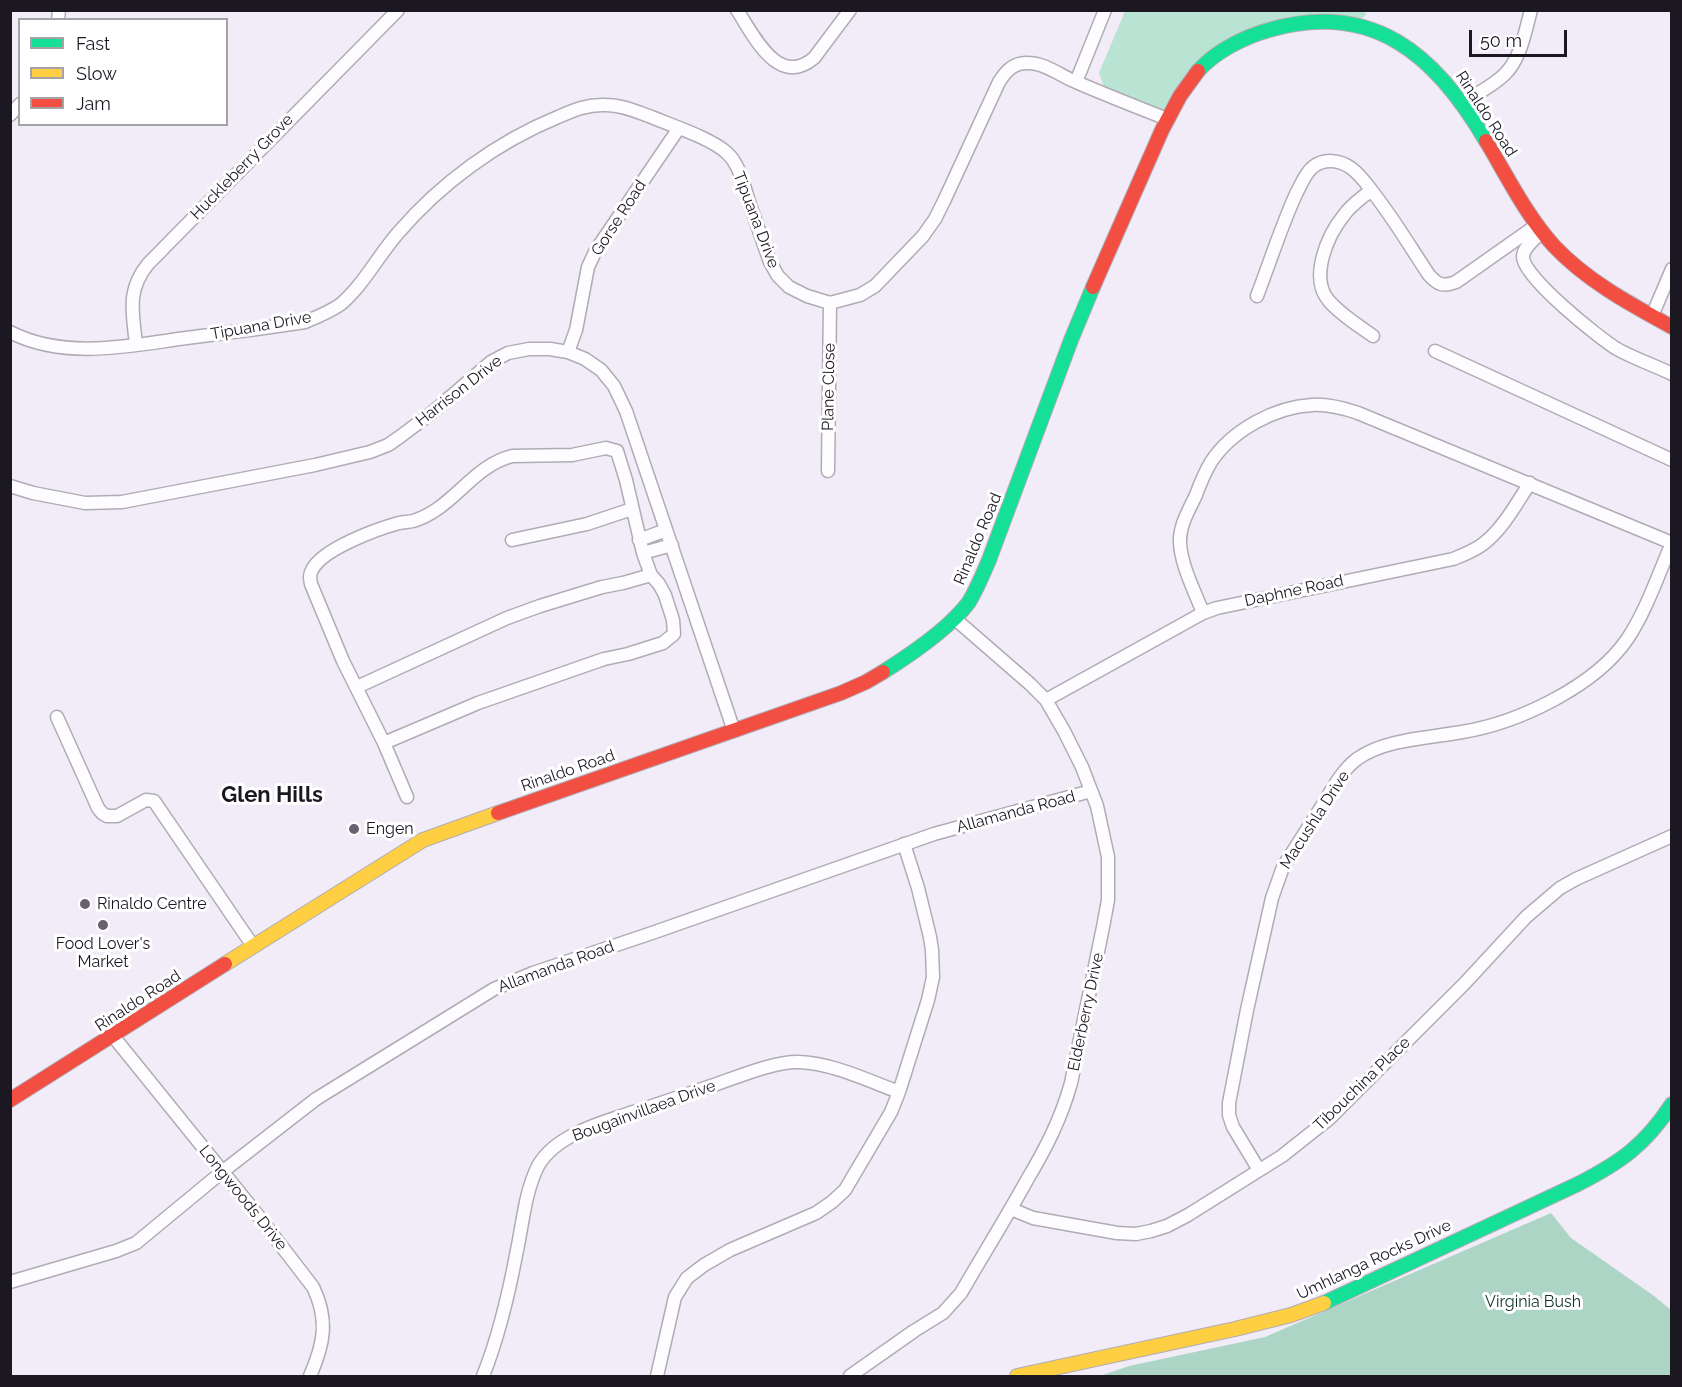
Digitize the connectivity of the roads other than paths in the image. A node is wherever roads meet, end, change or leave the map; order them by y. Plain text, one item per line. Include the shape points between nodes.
1 (398, 10) edge
2 (737, 10) edge
3 (850, 10) edge
4 (1105, 10) edge
5 (1531, 10) edge
6 (1076, 82) junction
7 (1462, 104) junction
8 (1167, 119) junction
9 (679, 128) junction
10 (1371, 190) junction
11 (1540, 228) junction
12 (1671, 269) edge
13 (1257, 296) dead end
14 (830, 303) junction
15 (1652, 316) junction
16 (1671, 327) edge
17 (10, 333) edge
18 (1373, 336) dead end
19 (136, 345) junction
20 (1435, 351) dead end
21 (568, 352) junction
22 (1671, 374) edge
23 (1671, 460) edge
24 (828, 471) dead end
25 (1530, 483) junction
26 (10, 486) edge
27 (632, 509) junction
28 (666, 531) junction
29 (512, 540) dead end
30 (639, 540) junction
31 (1671, 543) edge
32 (672, 544) junction
33 (643, 553) junction
34 (651, 575) junction
35 (1203, 613) junction
36 (954, 618) junction
37 (357, 687) junction
38 (1046, 700) junction
39 (57, 717) dead end
40 (734, 731) junction
41 (384, 743) junction
42 (1091, 791) junction
43 (407, 797) dead end
44 (1671, 836) edge
45 (904, 844) junction
46 (253, 946) junction
47 (113, 1036) junction
48 (899, 1092) junction
49 (10, 1100) edge
50 (1671, 1104) edge
51 (1259, 1170) junction
52 (222, 1172) junction
53 (1011, 1209) junction
54 (10, 1282) edge
55 (310, 1377) edge
56 (483, 1377) edge
57 (657, 1377) edge
58 (850, 1377) edge
59 (1017, 1377) edge

1 - 19 street, Huckleberry Grove via 139,275 132,301
2 - 3 street via 772,59 783,66 796,67 814,58
4 - 6 street
5 - 7 street via 1515,62 1504,75
6 - 8 street
6 - 14 street via 1038,64 1015,65 1006,71 944,201 923,236 874,286 860,295
7 - 8 street, Rinaldo Road via 1448,84 1410,48 1370,29 1339,22 1306,22 1252,35 1224,50 1202,68
7 - 11 street, Rinaldo Road
8 - 36 street, Rinaldo Road via 1090,293 986,566 969,601
9 - 14 street, Tipuana Drive via 728,154 737,168 778,276 789,287
9 - 19 street, Tipuana Drive via 627,108 584,106 523,132 477,161 423,206 348,296 325,314 304,322
9 - 21 street, Gorse Road via 596,250 586,274
10 - 11 street via 1429,275 1440,284 1456,282
10 - 13 street via 1342,162 1331,160 1313,167 1286,216
10 - 18 street via 1343,216 1323,252 1319,269 1327,300
11 - 15 street, Rinaldo Road via 1595,281
11 - 22 street via 1523,254 1524,263 1536,278 1606,341
12 - 15 street
14 - 24 street, Plane Close
15 - 16 street, Rinaldo Road
17 - 19 street, Tipuana Drive via 51,347
20 - 23 street
21 - 26 street, Harrison Drive via 529,349 508,353 491,362 388,445 370,452 122,502 85,503
21 - 28 street, Harrison Drive via 601,370 614,386
25 - 31 street, Macushla Drive
25 - 35 street, Daphne Road via 1494,535 1469,553
25 - 35 street, Macushla Drive via 1333,405 1282,411 1247,427 1225,445 1204,476 1181,529 1182,556
27 - 29 street via 587,524
27 - 30 street
27 - 37 street via 617,451 601,448 572,455 512,456 490,465 426,516 341,546 315,566 310,576
28 - 30 street
28 - 32 street, Harrison Drive
30 - 33 street
31 - 51 street, Macushla Drive via 1627,639 1569,692 1493,725 1386,745 1356,760 1341,776 1277,881 1246,1010 1229,1115
32 - 33 street
32 - 40 street, Harrison Drive
33 - 34 street
34 - 37 street via 507,618
34 - 41 street via 665,595 674,628 674,634 663,643 478,702
35 - 38 street, Daphne Road
36 - 38 street, Elderberry Drive
36 - 40 street, Rinaldo Road via 933,637 866,682
37 - 41 street
38 - 42 street, Elderberry Drive
39 - 46 street via 102,813 117,816 150,800 158,806
40 - 46 street, Rinaldo Road via 423,840
41 - 43 street
42 - 45 street, Allamanda Road
42 - 53 street, Elderberry Drive via 1108,857 1103,927 1065,1107
44 - 51 street, Tibouchina Place via 1560,888 1526,917 1330,1118
45 - 48 street via 930,937 933,977
45 - 52 street, Allamanda Road via 494,989 316,1099
46 - 47 street, Rinaldo Road
47 - 49 street, Rinaldo Road
47 - 52 street, Longwoods Drive
48 - 56 street, Bougainvillaea Drive via 841,1071 798,1062 765,1068 613,1119 563,1141 545,1154 530,1188 510,1290
48 - 57 street via 856,1173 832,1202 816,1213 730,1250 687,1278 675,1297
50 - 59 street, Umhlanga Rocks Drive via 1643,1143 1608,1168 1317,1306 1291,1316
51 - 53 street, Tibouchina Place via 1177,1221 1143,1233 1117,1233 1033,1218
52 - 54 street, Allamanda Road via 136,1243
52 - 55 street, Longwoods Drive via 294,1261 320,1300 324,1328
53 - 58 street, Elderberry Drive via 952,1304

